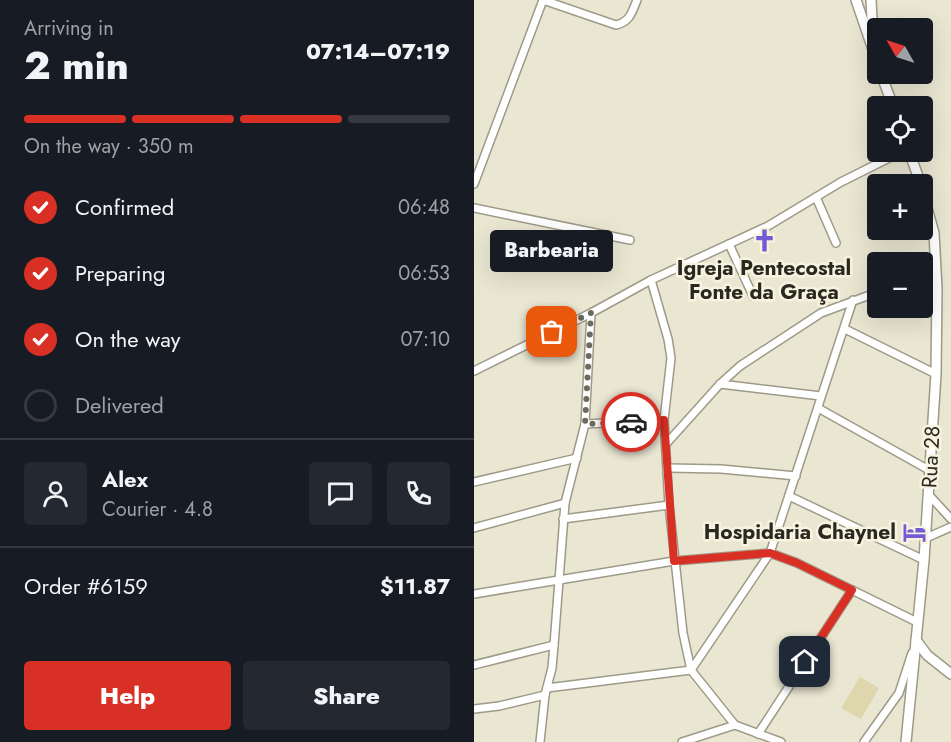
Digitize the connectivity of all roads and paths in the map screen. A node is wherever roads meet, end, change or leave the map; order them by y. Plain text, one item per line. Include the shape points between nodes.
1 (637, 0) edge
2 (856, 0) edge
3 (871, 0) edge
4 (871, 18) edge
5 (867, 33) edge
6 (879, 162) edge
7 (474, 184) edge
8 (816, 197) junction
9 (474, 208) edge
10 (933, 233) edge
11 (630, 240) dead end
12 (836, 243) dead end
13 (729, 244) junction
14 (651, 280) junction
15 (933, 288) edge
16 (937, 288) junction
17 (753, 296) dead end
18 (867, 296) edge
19 (853, 300) junction
20 (591, 313) junction
21 (844, 329) junction
22 (474, 371) edge
23 (936, 374) junction
24 (720, 384) junction
25 (821, 396) junction
26 (818, 408) junction
27 (664, 420) junction
28 (585, 424) junction
29 (666, 444) junction
30 (577, 458) junction
31 (668, 468) junction
32 (929, 470) junction
33 (796, 476) junction
34 (474, 482) edge
35 (928, 495) junction
36 (789, 496) junction
37 (565, 503) junction
38 (669, 505) junction
39 (563, 519) junction
40 (951, 519) edge
41 (951, 527) edge
42 (474, 528) edge
43 (926, 538) junction
44 (770, 553) junction
45 (924, 560) junction
46 (674, 561) junction
47 (558, 579) junction
48 (852, 590) junction
49 (474, 594) edge
50 (917, 622) junction
51 (916, 640) junction
52 (554, 645) junction
53 (474, 665) edge
54 (691, 670) junction
55 (951, 674) edge
56 (546, 691) junction
57 (474, 709) edge
58 (735, 725) junction
59 (758, 734) junction
60 (540, 742) edge
61 (682, 742) edge
62 (781, 742) edge
63 (864, 742) edge
64 (906, 742) edge

1 - 7 street via 630,18 616,25 543,0
2 - 5 street
3 - 4 street
6 - 8 street
8 - 12 street
8 - 13 street
9 - 11 street
10 - 16 street, Rua 28
13 - 14 street
13 - 17 street
14 - 20 street
14 - 27 street via 671,358
15 - 16 street
16 - 23 street, Rua 28
18 - 19 street
19 - 21 street
19 - 24 street via 821,313 740,366
20 - 22 street
20 - 28 street
21 - 23 street
21 - 25 street
23 - 32 street, Rua 28
24 - 25 street
24 - 29 street
25 - 26 street
26 - 32 street
26 - 33 street
27 - 28 street
27 - 29 street
28 - 30 street
29 - 31 street
30 - 34 street
30 - 37 street
31 - 33 street
31 - 38 street
32 - 35 street, Rua 28
33 - 36 street
35 - 40 street
35 - 43 street, Rua 28
36 - 44 street
36 - 45 street
37 - 39 street
37 - 42 street
38 - 39 street
38 - 46 street
39 - 47 street
41 - 43 street
43 - 45 street, Rua 28
44 - 46 street
44 - 48 street
44 - 54 street
45 - 50 street, Rua 28
46 - 47 street
46 - 54 street
47 - 49 street
47 - 52 street
48 - 50 street
48 - 59 street
50 - 51 street, Rua 28
51 - 55 street via 927,655
51 - 63 street via 899,693
51 - 64 street, Rua 28
52 - 53 street
52 - 56 street
54 - 56 street
54 - 58 street
56 - 57 street via 499,706
56 - 60 street
58 - 59 street
58 - 61 street
59 - 62 street

